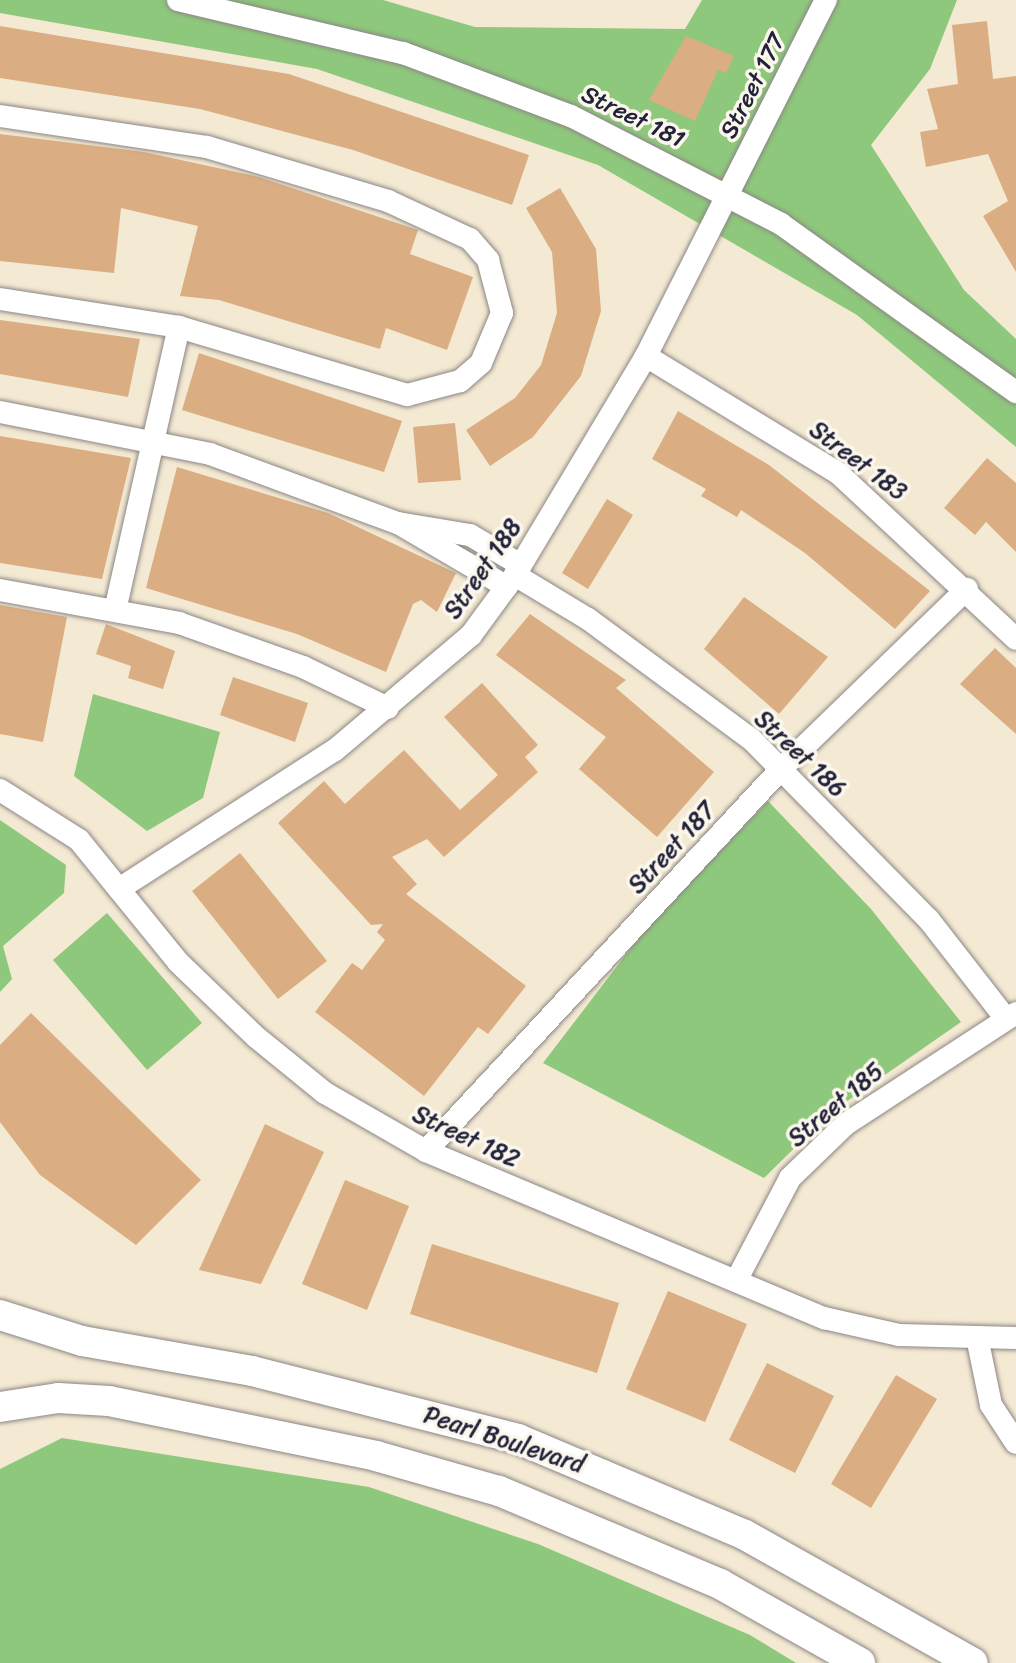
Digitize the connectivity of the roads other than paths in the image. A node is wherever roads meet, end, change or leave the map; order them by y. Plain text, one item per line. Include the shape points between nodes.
1 (178, 0) edge
2 (826, 0) edge
3 (0, 116) edge
4 (724, 193) junction
5 (0, 299) edge
6 (179, 327) junction
7 (646, 356) junction
8 (1016, 392) edge
9 (0, 412) edge
10 (152, 439) junction
11 (515, 576) junction
12 (967, 589) junction
13 (0, 590) edge
14 (116, 606) junction
15 (1016, 639) edge
16 (388, 708) junction
17 (781, 769) junction
18 (0, 790) edge
19 (119, 889) junction
20 (1011, 1016) edge
21 (426, 1151) junction
22 (736, 1281) junction
23 (0, 1315) edge
24 (1016, 1338) edge
25 (978, 1342) junction
26 (0, 1407) edge
27 (1016, 1443) edge
28 (860, 1663) edge
29 (973, 1663) edge

1 - 4 street, Street 181 via 310,27 482,77
2 - 4 street, Street 177
3 - 6 street via 207,147 388,201 470,239 488,260 502,313 481,363 447,387 407,395
4 - 7 street, Street 188
4 - 8 street, Street 181 via 914,312
5 - 6 street
6 - 10 street
7 - 11 street, Street 188
7 - 12 street, Street 183 via 838,473
9 - 10 street, Street 186
10 - 11 street, Street 186 via 266,471
10 - 14 street
11 - 16 street, Street 188 via 471,635
11 - 17 street, Street 186 via 588,619
12 - 15 street, Street 183
12 - 17 street, Street 187
13 - 14 street
14 - 16 street via 254,648
16 - 19 street, Street 188
17 - 20 street, Street 186 via 929,920
17 - 21 street, Street 187
18 - 19 street, Street 182 via 79,840
19 - 21 street, Street 182 via 178,962 256,1037 325,1093
20 - 22 street, Street 185 via 835,1135 790,1178
21 - 22 street, Street 182
22 - 25 street, Street 182 via 824,1318
23 - 29 main road, Pearl Boulevard via 82,1341 267,1375 518,1439 745,1535
24 - 25 street, Street 182
25 - 27 street via 991,1405
26 - 28 main road, Pearl Boulevard via 58,1398 109,1401 361,1452 499,1491 720,1584

